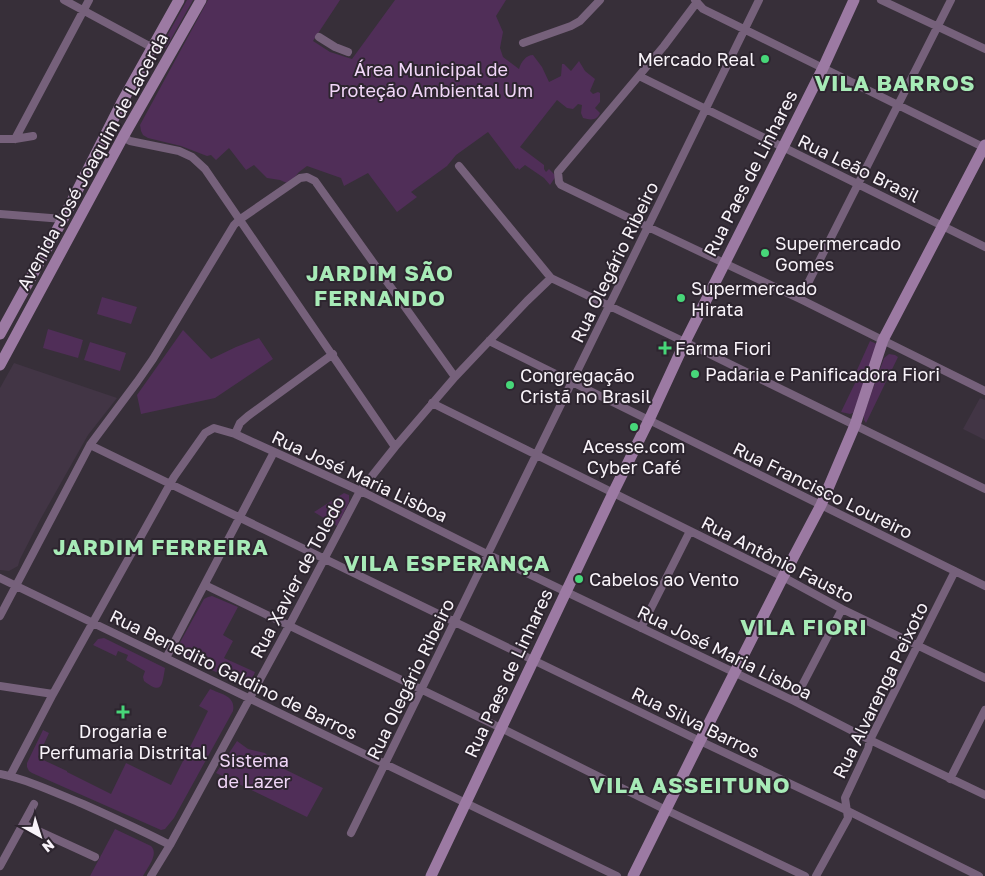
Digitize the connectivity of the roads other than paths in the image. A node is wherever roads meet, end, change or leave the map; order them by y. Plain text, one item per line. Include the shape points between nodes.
1 (64, 0) edge
2 (89, 0) edge
3 (179, 0) edge
4 (201, 0) edge
5 (600, 0) edge
6 (759, 0) edge
7 (854, 0) edge
8 (881, 0) edge
9 (951, 0) edge
10 (696, 1) edge
11 (84, 11) junction
12 (937, 27) junction
13 (745, 29) junction
14 (319, 37) dead end
15 (523, 42) dead end
16 (153, 48) junction
17 (985, 49) edge
18 (348, 52) dead end
19 (822, 68) junction
20 (639, 76) junction
21 (898, 105) junction
22 (706, 109) junction
23 (33, 136) dead end
24 (123, 137) junction
25 (0, 139) edge
26 (15, 139) junction
27 (783, 147) junction
28 (985, 147) edge
29 (458, 166) dead end
30 (858, 184) junction
31 (0, 214) edge
32 (63, 218) junction
33 (239, 220) junction
34 (943, 226) junction
35 (648, 228) junction
36 (985, 247) edge
37 (724, 264) junction
38 (551, 278) junction
39 (800, 299) junction
40 (609, 306) junction
41 (0, 334) edge
42 (884, 340) junction
43 (489, 341) junction
44 (685, 342) junction
45 (332, 354) junction
46 (0, 365) edge
47 (455, 377) junction
48 (572, 382) junction
49 (985, 391) edge
50 (432, 403) junction
51 (649, 420) junction
52 (855, 425) junction
53 (236, 434) junction
54 (90, 445) junction
55 (395, 447) junction
56 (274, 452) junction
57 (536, 455) junction
58 (170, 484) junction
59 (985, 489) edge
60 (360, 491) junction
61 (613, 492) junction
62 (821, 505) junction
63 (240, 517) junction
64 (690, 531) junction
65 (488, 554) junction
66 (325, 559) junction
67 (955, 571) junction
68 (0, 578) edge
69 (783, 578) junction
70 (16, 585) junction
71 (204, 585) junction
72 (985, 586) edge
73 (566, 592) junction
74 (842, 609) junction
75 (0, 616) edge
76 (93, 622) junction
77 (454, 622) junction
78 (289, 626) junction
79 (641, 628) junction
80 (918, 646) junction
81 (166, 658) junction
82 (534, 660) junction
83 (735, 673) junction
84 (985, 678) edge
85 (0, 686) edge
86 (421, 690) junction
87 (53, 694) junction
88 (249, 698) junction
89 (794, 701) junction
90 (985, 710) edge
91 (501, 728) junction
92 (870, 740) junction
93 (700, 741) junction
94 (385, 764) junction
95 (0, 774) edge
96 (10, 776) junction
97 (950, 779) junction
98 (985, 795) edge
99 (466, 803) junction
100 (34, 804) dead end
101 (666, 810) junction
102 (846, 810) junction
103 (23, 824) junction
104 (351, 833) dead end
105 (170, 845) junction
106 (95, 858) dead end
107 (0, 866) edge
108 (151, 876) edge
109 (431, 876) edge
110 (617, 876) edge
111 (633, 876) edge
112 (806, 876) edge
113 (816, 876) edge
114 (979, 876) edge

1 - 11 street
2 - 11 street
3 - 16 street, Avenida José Joaquim de Lacerda
4 - 24 street, Avenida José Joaquim de Lacerda
5 - 15 street via 571,26
6 - 13 street, Rua Olegário Ribeiro
7 - 19 street, Rua Paes de Linhares
8 - 12 street
9 - 12 street
10 - 13 street via 703,8
10 - 20 street
11 - 16 street
11 - 26 street
12 - 17 street
12 - 21 street
13 - 19 street
13 - 22 street, Rua Olegário Ribeiro
14 - 18 street
16 - 32 street, Avenida José Joaquim de Lacerda
19 - 21 street
19 - 27 street, Rua Paes de Linhares
20 - 22 street, Rua Leão Brasil
20 - 35 street via 561,168 558,178 562,185
21 - 28 street
21 - 30 street
22 - 27 street, Rua Leão Brasil
22 - 35 street, Rua Olegário Ribeiro
23 - 26 street
24 - 33 street via 192,157 208,173
24 - 46 street, Avenida José Joaquim de Lacerda
25 - 26 street
27 - 30 street, Rua Leão Brasil
27 - 37 street, Rua Paes de Linhares
28 - 34 street
29 - 38 street
30 - 34 street, Rua Leão Brasil
30 - 39 street
31 - 32 street
32 - 41 street, Avenida José Joaquim de Lacerda
33 - 45 street
33 - 47 street via 300,178 307,176 315,181
33 - 54 street via 153,359
34 - 36 street, Rua Leão Brasil
34 - 42 street
35 - 37 street
35 - 40 street, Rua Olegário Ribeiro
37 - 39 street
37 - 44 street, Rua Paes de Linhares
38 - 40 street
38 - 43 street, Rua Xavier de Toledo
39 - 42 street
40 - 44 street
40 - 48 street, Rua Olegário Ribeiro
42 - 49 street
42 - 52 street
43 - 47 street, Rua Xavier de Toledo
43 - 48 street, Rua Francisco Loureiro
44 - 51 street, Rua Paes de Linhares
44 - 52 street
45 - 53 street via 248,416 240,423
45 - 55 street
47 - 50 street, Rua Xavier de Toledo
48 - 51 street, Rua Francisco Loureiro
48 - 57 street, Rua Olegário Ribeiro
50 - 55 street, Rua Xavier de Toledo
50 - 57 street, Rua Antônio Fausto
51 - 61 street, Rua Paes de Linhares
51 - 62 street, Rua Francisco Loureiro
52 - 59 street
52 - 62 street
53 - 56 street, Rua José Maria Lisboa
53 - 58 street, Rua José Maria Lisboa via 214,428 206,433
54 - 58 street, Rua Silva Barros
54 - 70 street
55 - 60 street, Rua Xavier de Toledo
56 - 60 street, Rua José Maria Lisboa
56 - 63 street
57 - 61 street, Rua Antônio Fausto
57 - 65 street, Rua Olegário Ribeiro
58 - 63 street, Rua Silva Barros
58 - 76 street
60 - 65 street, Rua José Maria Lisboa
60 - 66 street, Rua Xavier de Toledo
61 - 64 street, Rua Antônio Fausto
61 - 73 street, Rua Paes de Linhares
62 - 67 street, Rua Francisco Loureiro
62 - 69 street
63 - 66 street, Rua Silva Barros
63 - 71 street
64 - 69 street, Rua Antônio Fausto
64 - 79 street
65 - 73 street, Rua José Maria Lisboa
65 - 77 street, Rua Olegário Ribeiro
66 - 77 street, Rua Silva Barros
66 - 78 street, Rua Xavier de Toledo
67 - 72 street, Rua Francisco Loureiro
67 - 80 street, Rua Alvarenga Peixoto
68 - 70 street, Rua Benedito Galdino de Barros
69 - 74 street, Rua Antônio Fausto
69 - 83 street
70 - 75 street
70 - 76 street, Rua Benedito Galdino de Barros
71 - 78 street
71 - 81 street
73 - 79 street, Rua José Maria Lisboa
73 - 82 street, Rua Paes de Linhares
74 - 80 street, Rua Antônio Fausto
74 - 89 street
76 - 81 street, Rua Benedito Galdino de Barros
76 - 87 street
77 - 82 street, Rua Silva Barros
77 - 86 street, Rua Olegário Ribeiro
78 - 86 street
78 - 88 street, Rua Xavier de Toledo
79 - 83 street, Rua José Maria Lisboa
80 - 84 street, Rua Antônio Fausto
80 - 92 street, Rua Alvarenga Peixoto
81 - 88 street, Rua Benedito Galdino de Barros
82 - 91 street, Rua Paes de Linhares
82 - 93 street, Rua Silva Barros
83 - 89 street, Rua José Maria Lisboa
83 - 93 street
85 - 87 street
86 - 91 street
86 - 94 street, Rua Olegário Ribeiro
87 - 96 street
88 - 94 street, Rua Benedito Galdino de Barros
88 - 105 street, Rua Xavier de Toledo
89 - 92 street, Rua José Maria Lisboa
90 - 97 street
91 - 99 street, Rua Paes de Linhares
91 - 101 street
92 - 97 street, Rua José Maria Lisboa
92 - 102 street, Rua Alvarenga Peixoto via 845,798
93 - 101 street
93 - 102 street, Rua Silva Barros
94 - 99 street, Rua Benedito Galdino de Barros
94 - 104 street, Rua Olegário Ribeiro
95 - 96 street
96 - 105 street via 52,791
97 - 98 street, Rua José Maria Lisboa
99 - 109 street, Rua Paes de Linhares
99 - 110 street, Rua Benedito Galdino de Barros
100 - 103 street
101 - 111 street
101 - 112 street
102 - 113 street, Rua Alvarenga Peixoto via 848,818
102 - 114 street, Rua Silva Barros
103 - 106 street
103 - 107 street
105 - 108 street, Rua Xavier de Toledo

